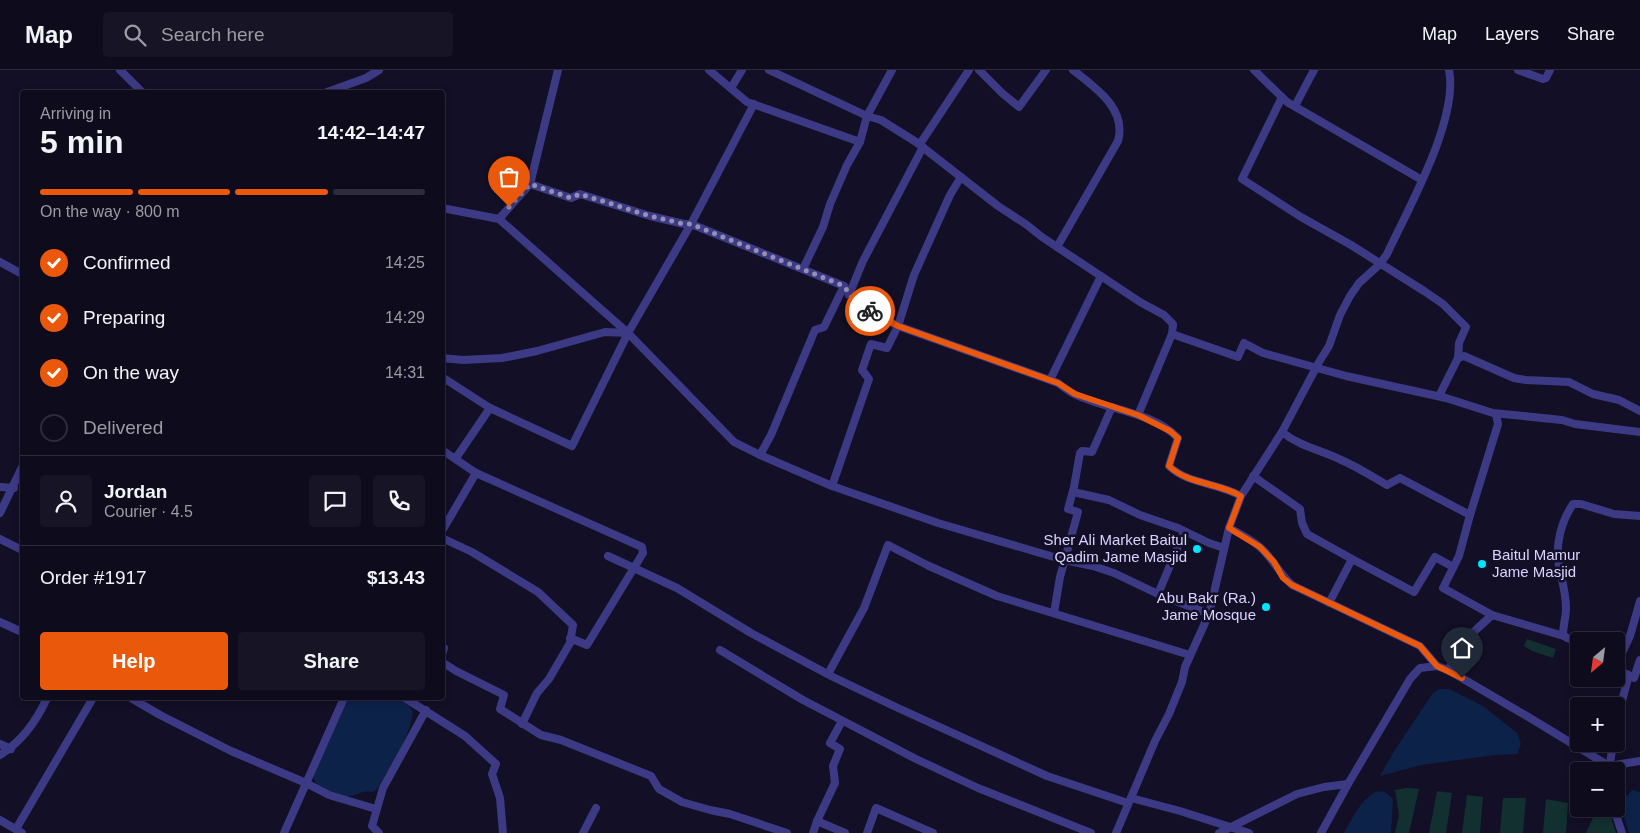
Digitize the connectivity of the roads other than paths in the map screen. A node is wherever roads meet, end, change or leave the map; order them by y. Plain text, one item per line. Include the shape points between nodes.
1 (120, 70) edge
2 (379, 70) edge
3 (558, 70) edge
4 (710, 70) edge
5 (742, 70) edge
6 (769, 70) edge
7 (892, 70) edge
8 (969, 70) edge
9 (979, 70) edge
10 (1046, 70) edge
11 (1074, 70) edge
12 (1254, 70) edge
13 (1314, 70) edge
14 (1449, 70) edge
15 (1518, 70) edge
16 (1550, 70) edge
17 (731, 88) junction
18 (140, 90) edge
19 (333, 90) edge
20 (1282, 97) junction
21 (754, 104) junction
22 (1295, 106) junction
23 (867, 116) junction
24 (860, 142) junction
25 (921, 146) junction
26 (961, 177) junction
27 (1422, 180) junction
28 (530, 184) junction
29 (445, 209) edge
30 (499, 218) junction
31 (691, 224) junction
32 (1057, 247) junction
33 (0, 262) edge
34 (1380, 264) junction
35 (803, 269) junction
36 (20, 273) edge
37 (1101, 276) junction
38 (844, 286) junction
39 (849, 294) junction
40 (898, 326) junction
41 (628, 333) junction
42 (1172, 334) junction
43 (445, 358) edge
44 (1458, 358) junction
45 (1316, 368) junction
46 (445, 379) edge
47 (1050, 380) junction
48 (1439, 396) junction
49 (1112, 407) junction
50 (490, 408) junction
51 (1640, 412) edge
52 (1496, 414) junction
53 (1138, 415) junction
54 (1282, 432) junction
55 (1640, 432) edge
56 (445, 452) edge
57 (760, 455) junction
58 (456, 458) junction
59 (20, 472) edge
60 (476, 473) junction
61 (1253, 476) junction
62 (832, 486) junction
63 (0, 487) edge
64 (14, 488) junction
65 (1073, 492) junction
66 (1241, 496) junction
67 (0, 513) edge
68 (1470, 515) junction
69 (1640, 516) edge
70 (445, 527) edge
71 (1229, 528) junction
72 (1184, 532) junction
73 (0, 539) edge
74 (445, 539) edge
75 (1224, 548) junction
76 (20, 549) edge
77 (608, 556) dead end
78 (1352, 559) junction
79 (1064, 560) junction
80 (1454, 567) junction
81 (633, 568) junction
82 (1158, 594) junction
83 (1640, 600) edge
84 (1329, 603) junction
85 (1054, 614) junction
86 (1209, 614) junction
87 (1492, 615) junction
88 (0, 622) edge
89 (20, 631) edge
90 (1564, 636) junction
91 (570, 638) junction
92 (1570, 639) edge
93 (1625, 643) edge
94 (720, 650) dead end
95 (1190, 655) junction
96 (1640, 660) edge
97 (445, 664) edge
98 (1437, 666) junction
99 (1448, 670) junction
100 (828, 674) junction
101 (1634, 678) edge
102 (46, 700) edge
103 (92, 700) edge
104 (134, 700) edge
105 (343, 700) edge
106 (408, 700) edge
107 (1625, 700) edge
108 (426, 710) junction
109 (842, 721) junction
110 (522, 724) junction
111 (0, 744) edge
112 (10, 749) junction
113 (0, 755) edge
114 (1640, 761) edge
115 (1598, 762) edge
116 (1625, 765) edge
117 (306, 783) junction
118 (1348, 784) junction
119 (1130, 801) junction
120 (596, 808) dead end
121 (376, 809) junction
122 (1617, 817) edge
123 (0, 820) edge
124 (817, 821) junction
125 (1231, 826) junction
126 (19, 831) edge
127 (284, 833) edge
128 (379, 833) edge
129 (503, 833) edge
130 (583, 833) edge
131 (787, 833) edge
132 (813, 833) edge
133 (845, 833) edge
134 (867, 833) edge
135 (933, 833) edge
136 (1090, 833) edge
137 (1116, 833) edge
138 (1218, 833) edge
139 (1249, 833) edge
140 (1321, 833) edge
141 (1622, 833) edge

1 - 18 street
2 - 19 street
3 - 28 street
4 - 17 street
5 - 17 street
6 - 23 street
7 - 23 street
8 - 25 street
9 - 10 street via 1019,107
11 - 32 street via 1100,92 1117,113 1120,135
12 - 20 street
13 - 22 street
14 - 27 street via 1450,96 1445,120
15 - 16 street via 1543,79
17 - 21 street
20 - 22 street
20 - 34 street via 1242,179
21 - 24 street
21 - 31 street
22 - 27 street
23 - 24 street
23 - 25 street via 880,120
24 - 35 street via 847,164 823,228
25 - 26 street
25 - 39 street
26 - 32 street
26 - 40 street via 914,275
27 - 34 street
28 - 30 street
28 - 31 street via 571,198 580,194 650,216
29 - 30 street
30 - 41 street
31 - 35 street
31 - 41 street
32 - 37 street
33 - 36 street
34 - 44 street via 1443,304 1466,327
34 - 45 street via 1350,296
35 - 38 street
37 - 42 street via 1164,315 1173,324
37 - 47 street
38 - 39 street
38 - 57 street via 824,327 815,330
39 - 40 street via 856,304
40 - 47 street
40 - 62 street via 887,348 871,344 862,370 869,379
41 - 43 street via 605,332 502,358
41 - 50 street via 572,446
41 - 57 street via 734,442
42 - 45 street via 1238,357 1244,343 1263,353
42 - 53 street
44 - 48 street
44 - 51 street via 1464,356 1514,378 1569,382 1593,394 1619,400
45 - 48 street
45 - 54 street
46 - 50 street
47 - 49 street via 1075,394
48 - 52 street
49 - 53 street
49 - 65 street via 1092,452 1080,453
50 - 58 street
52 - 55 street
52 - 68 street via 1498,424
53 - 66 street via 1178,438 1169,466 1176,473
54 - 61 street
54 - 68 street via 1304,446 1339,459 1387,485 1400,478
56 - 58 street
57 - 62 street
58 - 60 street
59 - 64 street
60 - 70 street
60 - 81 street via 642,547 643,553
61 - 66 street
61 - 78 street via 1300,510 1307,534
62 - 79 street via 938,523
63 - 64 street
64 - 67 street
65 - 72 street via 1109,500
65 - 79 street via 1068,509 1078,512
66 - 71 street
68 - 80 street
69 - 90 street via 1614,514 1581,504 1573,504 1565,516 1558,546 1566,610
71 - 75 street
71 - 84 street via 1260,547 1292,585
72 - 75 street
72 - 82 street
73 - 76 street
74 - 91 street via 472,552 543,596 573,625
75 - 86 street
77 - 81 street
78 - 80 street via 1414,592 1435,557
78 - 84 street
79 - 82 street via 1114,573
79 - 85 street
80 - 87 street via 1442,588
81 - 91 street via 587,645
81 - 100 street via 677,588
82 - 86 street
83 - 93 street
84 - 98 street via 1420,646
85 - 95 street
85 - 100 street via 997,596 888,544 864,608
86 - 95 street
87 - 90 street
87 - 99 street via 1466,640
88 - 89 street
90 - 92 street
91 - 110 street via 570,644 537,693
94 - 109 street
95 - 119 street via 1169,714
96 - 101 street
97 - 110 street via 504,695 500,709
98 - 99 street
98 - 118 street via 1420,668 1410,679
99 - 115 street
100 - 119 street via 1047,776
101 - 107 street
102 - 112 street via 32,725
103 - 126 street
104 - 117 street via 231,751
105 - 117 street
106 - 108 street
108 - 121 street via 383,788
108 - 129 street via 465,736 496,764 492,774 500,798
109 - 124 street via 830,743 840,749 833,766 835,783
109 - 136 street via 956,778
110 - 131 street via 541,735 651,776 659,789 682,802
111 - 112 street
112 - 113 street
114 - 116 street
117 - 121 street via 329,795
117 - 127 street
118 - 125 street via 1297,794
118 - 140 street
119 - 125 street
119 - 137 street
120 - 130 street
121 - 128 street via 372,826
122 - 141 street
123 - 126 street
124 - 132 street
124 - 133 street
125 - 138 street
125 - 139 street
134 - 135 street via 876,808

